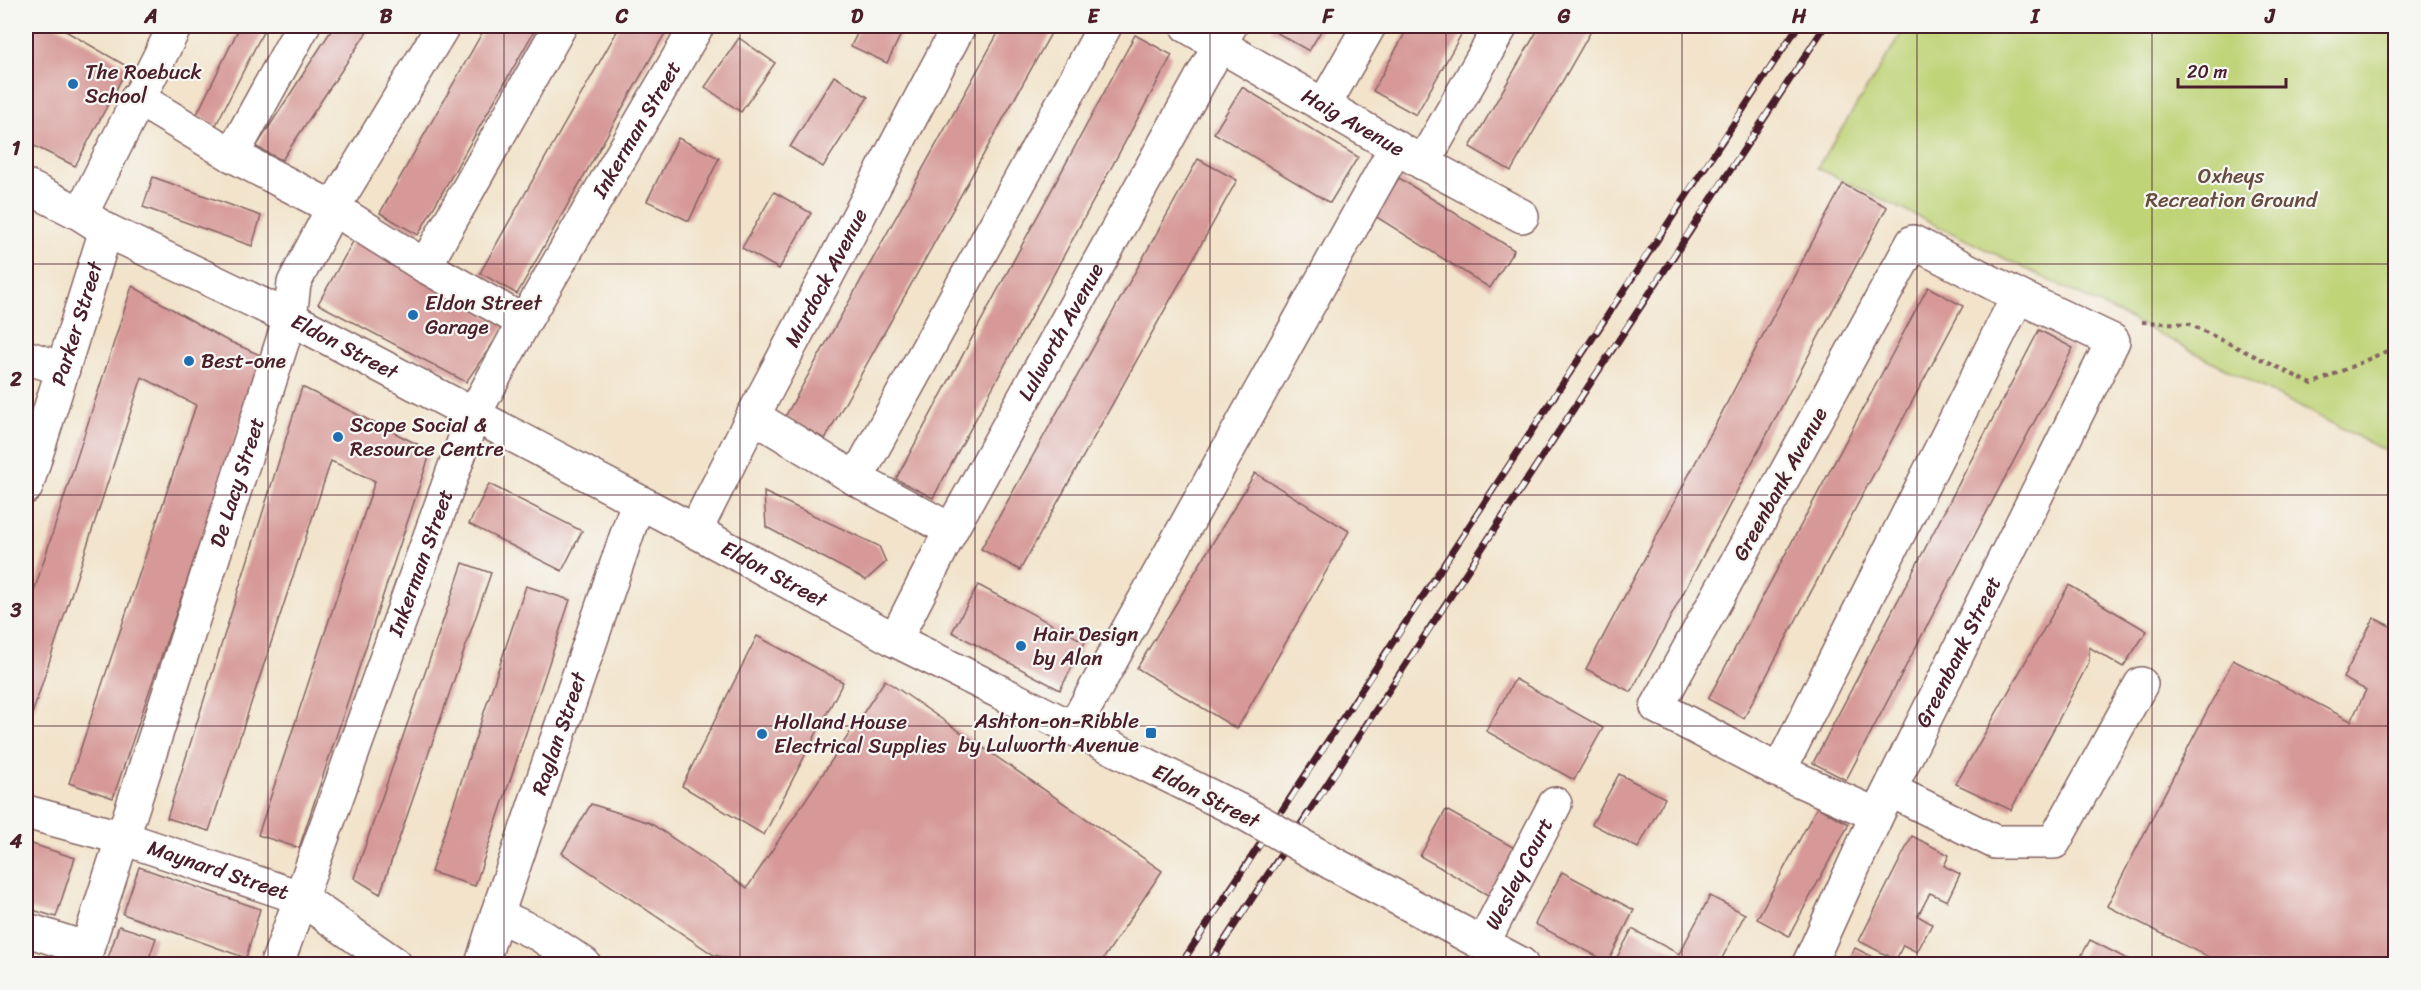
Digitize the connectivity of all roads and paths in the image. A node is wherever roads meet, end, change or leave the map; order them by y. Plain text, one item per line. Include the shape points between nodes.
1 (175, 26) edge
2 (303, 26) edge
3 (443, 26) edge
4 (560, 26) edge
5 (697, 26) edge
6 (959, 26) edge
7 (1105, 26) edge
8 (1187, 26) edge
9 (1369, 26) edge
10 (1501, 26) edge
11 (1224, 35) edge
12 (138, 98) junction
13 (1324, 105) junction
14 (232, 155) junction
15 (1409, 155) junction
16 (26, 186) edge
17 (333, 208) junction
18 (1522, 216) dead end
19 (93, 222) junction
20 (425, 266) junction
21 (2018, 296) junction
22 (290, 318) junction
23 (524, 322) junction
24 (2114, 341) junction
25 (2396, 347) edge
26 (26, 357) edge
27 (63, 369) junction
28 (473, 416) junction
29 (753, 416) junction
30 (856, 479) junction
31 (26, 487) edge
32 (638, 502) junction
33 (951, 530) junction
34 (695, 531) junction
35 (895, 640) junction
36 (2141, 684) dead end
37 (1073, 729) junction
38 (1779, 771) junction
39 (1884, 803) junction
40 (1555, 804) dead end
41 (26, 812) edge
42 (123, 838) junction
43 (299, 897) junction
44 (497, 915) junction
45 (34, 932) dead end
46 (1483, 943) junction
47 (85, 957) edge
48 (277, 964) edge
49 (395, 964) edge
50 (482, 964) edge
51 (584, 964) edge
52 (1521, 964) edge
53 (1809, 964) edge

1 - 12 street, Parker Street via 144,61
2 - 14 street
3 - 17 street, De Lacy Street
4 - 20 street
5 - 23 street, Inkerman Street
6 - 29 street, Murdock Avenue
7 - 30 street
8 - 11 street, Haig Avenue
9 - 13 street
10 - 15 street
11 - 13 street, Haig Avenue
11 - 33 street, Lulworth Avenue
12 - 14 street
12 - 19 street, Parker Street
13 - 15 street, Haig Avenue
14 - 17 street
15 - 18 street, Haig Avenue
15 - 37 street
16 - 19 street, Eldon Street
17 - 20 street
17 - 22 street, De Lacy Street via 294,283
19 - 22 street, Eldon Street
19 - 27 street, Parker Street
20 - 23 street
21 - 24 street, Greenbank Avenue
21 - 38 street
21 - 38 street, Greenbank Avenue via 1913,242 1657,706
22 - 28 street, Eldon Street
22 - 42 street, De Lacy Street
23 - 28 street, Inkerman Street
24 - 25 path via 2134,321 2189,324 2312,384
24 - 39 street, Greenbank Street
26 - 27 street
27 - 31 street, Parker Street
28 - 32 street, Eldon Street
28 - 43 street, Inkerman Street
29 - 30 street
29 - 34 street, Murdock Avenue
30 - 33 street
32 - 34 street, Eldon Street
32 - 44 street, Raglan Street
33 - 35 street, Lulworth Avenue
34 - 35 street, Eldon Street
35 - 37 street, Eldon Street
36 - 39 street, Greenbank Avenue via 2054,842 1995,842
37 - 46 street, Eldon Street, bridge via 1244,813
38 - 39 street, Greenbank Avenue
39 - 53 street, Greenbank Street
40 - 46 street, Wesley Court
41 - 42 street, Maynard Street
42 - 43 street, Maynard Street
42 - 47 street, De Lacy Street
43 - 48 street, Inkerman Street
43 - 49 street, Maynard Street
44 - 50 street, Raglan Street
44 - 51 street via 540,935
45 - 47 street
46 - 52 street, Eldon Street

